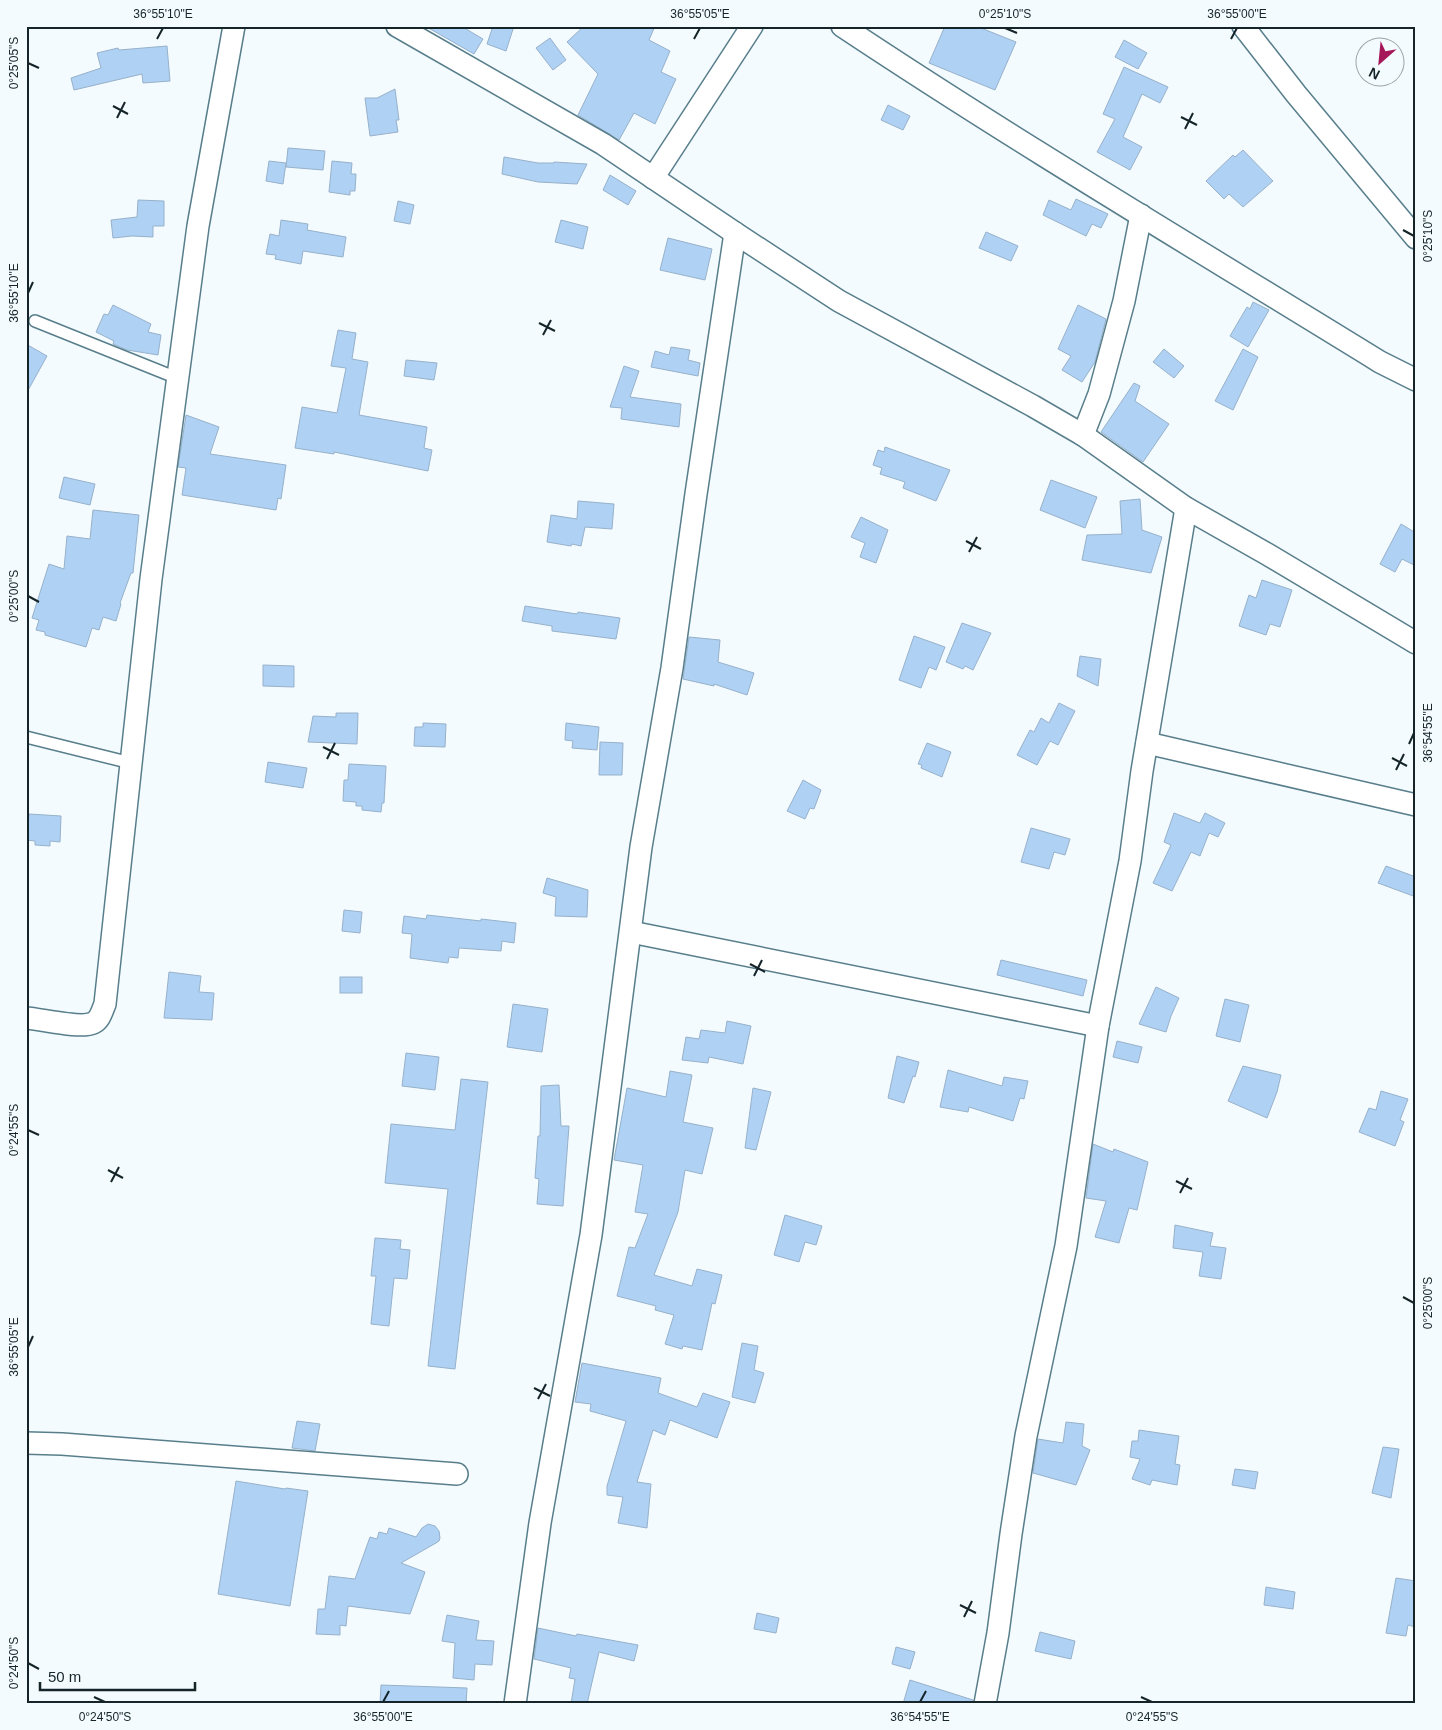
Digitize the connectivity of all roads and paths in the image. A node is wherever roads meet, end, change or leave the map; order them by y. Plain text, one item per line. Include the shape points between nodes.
1 (234, 26) edge
2 (397, 26) edge
3 (752, 26) edge
4 (842, 26) edge
5 (1243, 26) edge
6 (653, 178) junction
7 (1141, 215) junction
8 (735, 233) junction
9 (1416, 238) edge
10 (35, 321) dead end
11 (177, 378) junction
12 (1416, 380) edge
13 (1083, 435) junction
14 (1186, 508) junction
15 (1416, 643) edge
16 (26, 737) edge
17 (1147, 743) junction
18 (131, 763) junction
19 (1416, 805) edge
20 (631, 932) junction
21 (26, 1018) edge
22 (1098, 1026) junction
23 (26, 1443) edge
24 (456, 1474) dead end
25 (515, 1704) edge
26 (985, 1704) edge

1 - 11 street via 198,226
2 - 6 street via 603,144
3 - 6 street
4 - 7 street
5 - 9 street
6 - 8 street
7 - 12 street via 1380,362
7 - 13 street via 1124,301 1099,394
8 - 13 street via 839,301
8 - 20 street via 672,668 641,847
10 - 11 lane
11 - 18 street via 150,579
13 - 14 street
14 - 15 street
14 - 17 street
16 - 18 lane
17 - 19 street
17 - 22 street via 1130,861
18 - 21 street via 105,1004 101,1016 84,1026
20 - 22 street
20 - 25 street via 591,1235 540,1523
22 - 26 street via 1066,1246 1026,1436
23 - 24 street

